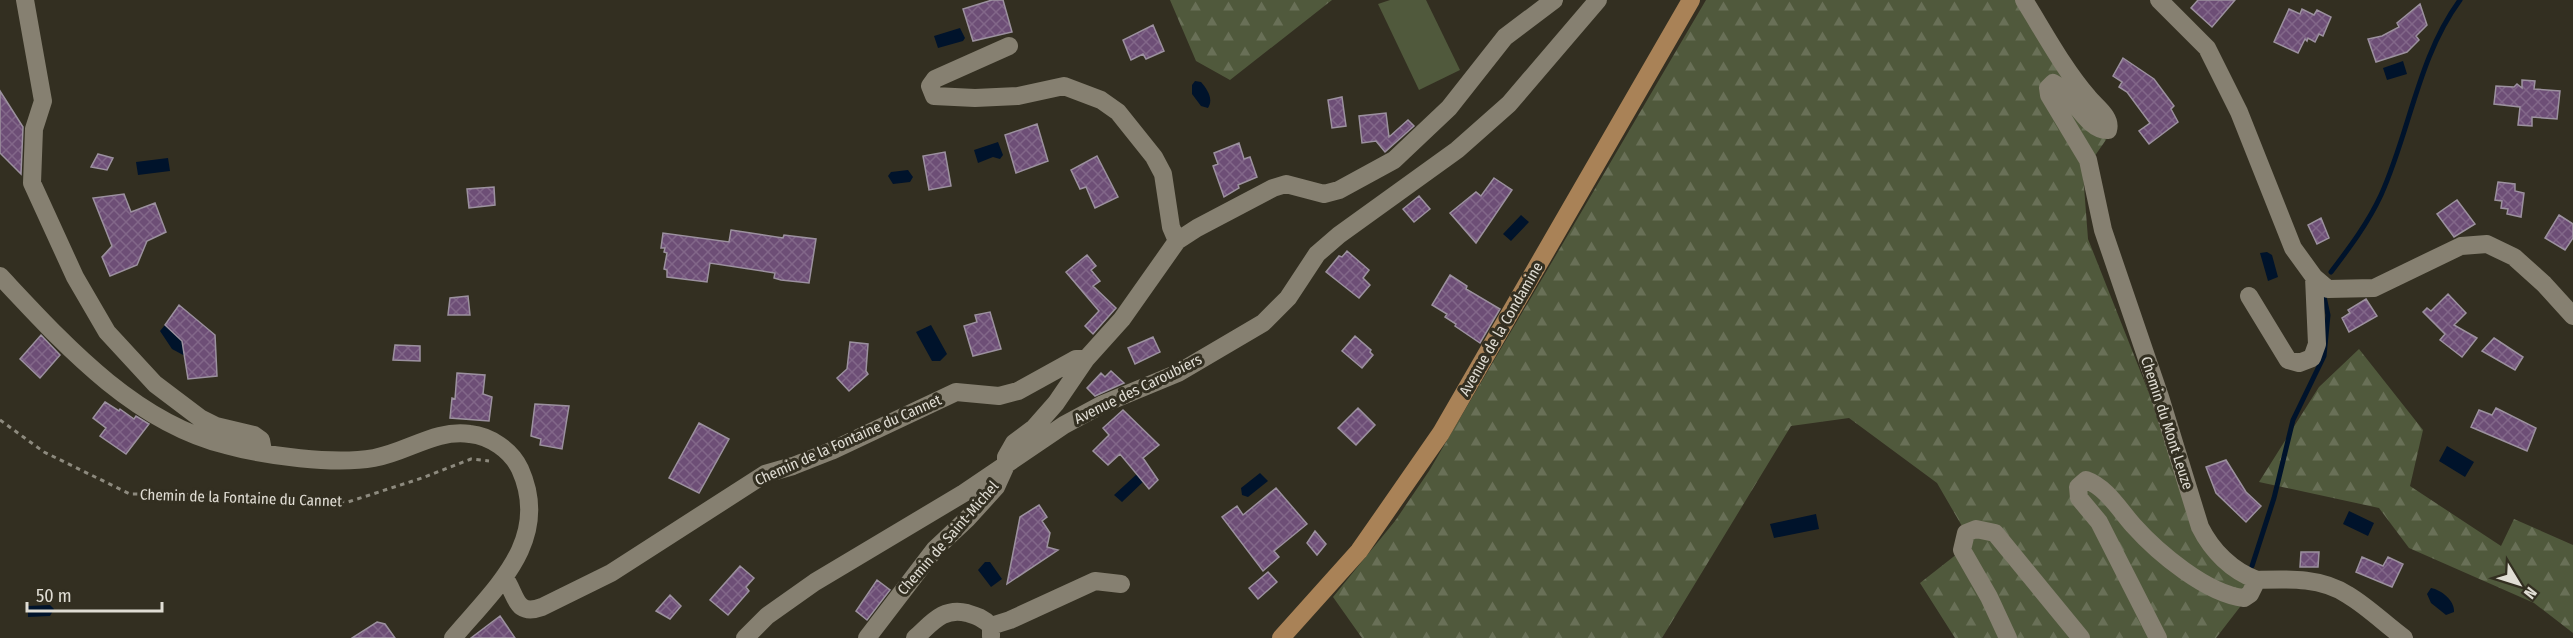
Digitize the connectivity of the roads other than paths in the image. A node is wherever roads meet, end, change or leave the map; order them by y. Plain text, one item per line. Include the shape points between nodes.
1 (25, 0) edge
2 (1554, 0) edge
3 (1598, 0) edge
4 (1691, 0) edge
5 (2024, 0) edge
6 (2158, 0) edge
7 (1009, 46) dead end
8 (1177, 241) junction
9 (0, 276) edge
10 (2314, 277) junction
11 (2248, 296) dead end
12 (2573, 316) edge
13 (1086, 359) junction
14 (263, 451) junction
15 (1006, 465) junction
16 (504, 577) junction
17 (2257, 580) junction
18 (1121, 584) dead end
19 (991, 632) edge
20 (453, 638) edge
21 (745, 638) edge
22 (868, 638) edge
23 (915, 638) edge
24 (1281, 638) edge
25 (2008, 638) edge
26 (2081, 638) edge
27 (2158, 638) edge
28 (2404, 638) edge

1 - 14 street via 43,101 34,129 33,183 75,277 107,332 155,384 200,418 254,435 261,440
2 - 8 street, Chemin de la Fontaine du Cannet via 1505,37 1449,108 1394,160 1324,194 1286,184 1273,188
3 - 15 street, Avenue des Caroubiers via 1509,104 1457,150 1317,254 1288,298 1263,323 1178,373 1064,425
4 - 24 main road, Avenue de la Condamine via 1441,433 1359,551
5 - 17 street, Chemin du Mont Leuze via 2086,95 2108,119 2108,130 2094,126 2061,87 2053,83 2048,88 2088,160 2103,230 2200,527 2210,547 2244,576
6 - 10 street via 2206,48 2239,112 2294,248
7 - 8 street via 935,79 930,86 934,96 1018,96 1064,86 1101,100 1118,112 1154,157 1162,174
8 - 13 street, Chemin de la Fontaine du Cannet via 1122,319
9 - 14 street via 86,365 171,426 225,445
10 - 11 street via 2317,344 2312,358 2299,363 2288,360
10 - 12 street via 2328,289 2374,288 2461,246 2487,244 2514,257
13 - 15 street, Chemin de Saint-Michel via 1056,403 1014,443
13 - 16 street, Chemin de la Fontaine du Cannet via 1076,359 1018,391 999,396 956,392 831,451 765,474 611,573 542,607 523,609
14 - 16 street via 342,462 377,458 448,433 471,434 493,441 517,462 526,482 531,512 519,555
15 - 21 street, Avenue des Caroubiers via 815,582 767,616
15 - 22 street, Chemin de Saint-Michel via 996,487 935,549
16 - 20 street
17 - 27 street via 2244,598 2228,596 2187,572 2142,535 2097,484 2086,480 2078,487 2079,498 2099,522
17 - 28 street via 2291,578 2322,583 2348,594
18 - 19 street via 1095,581
19 - 23 street via 982,617 956,610 942,613
25 - 26 street via 1962,550 1966,533 1976,529 1995,533

